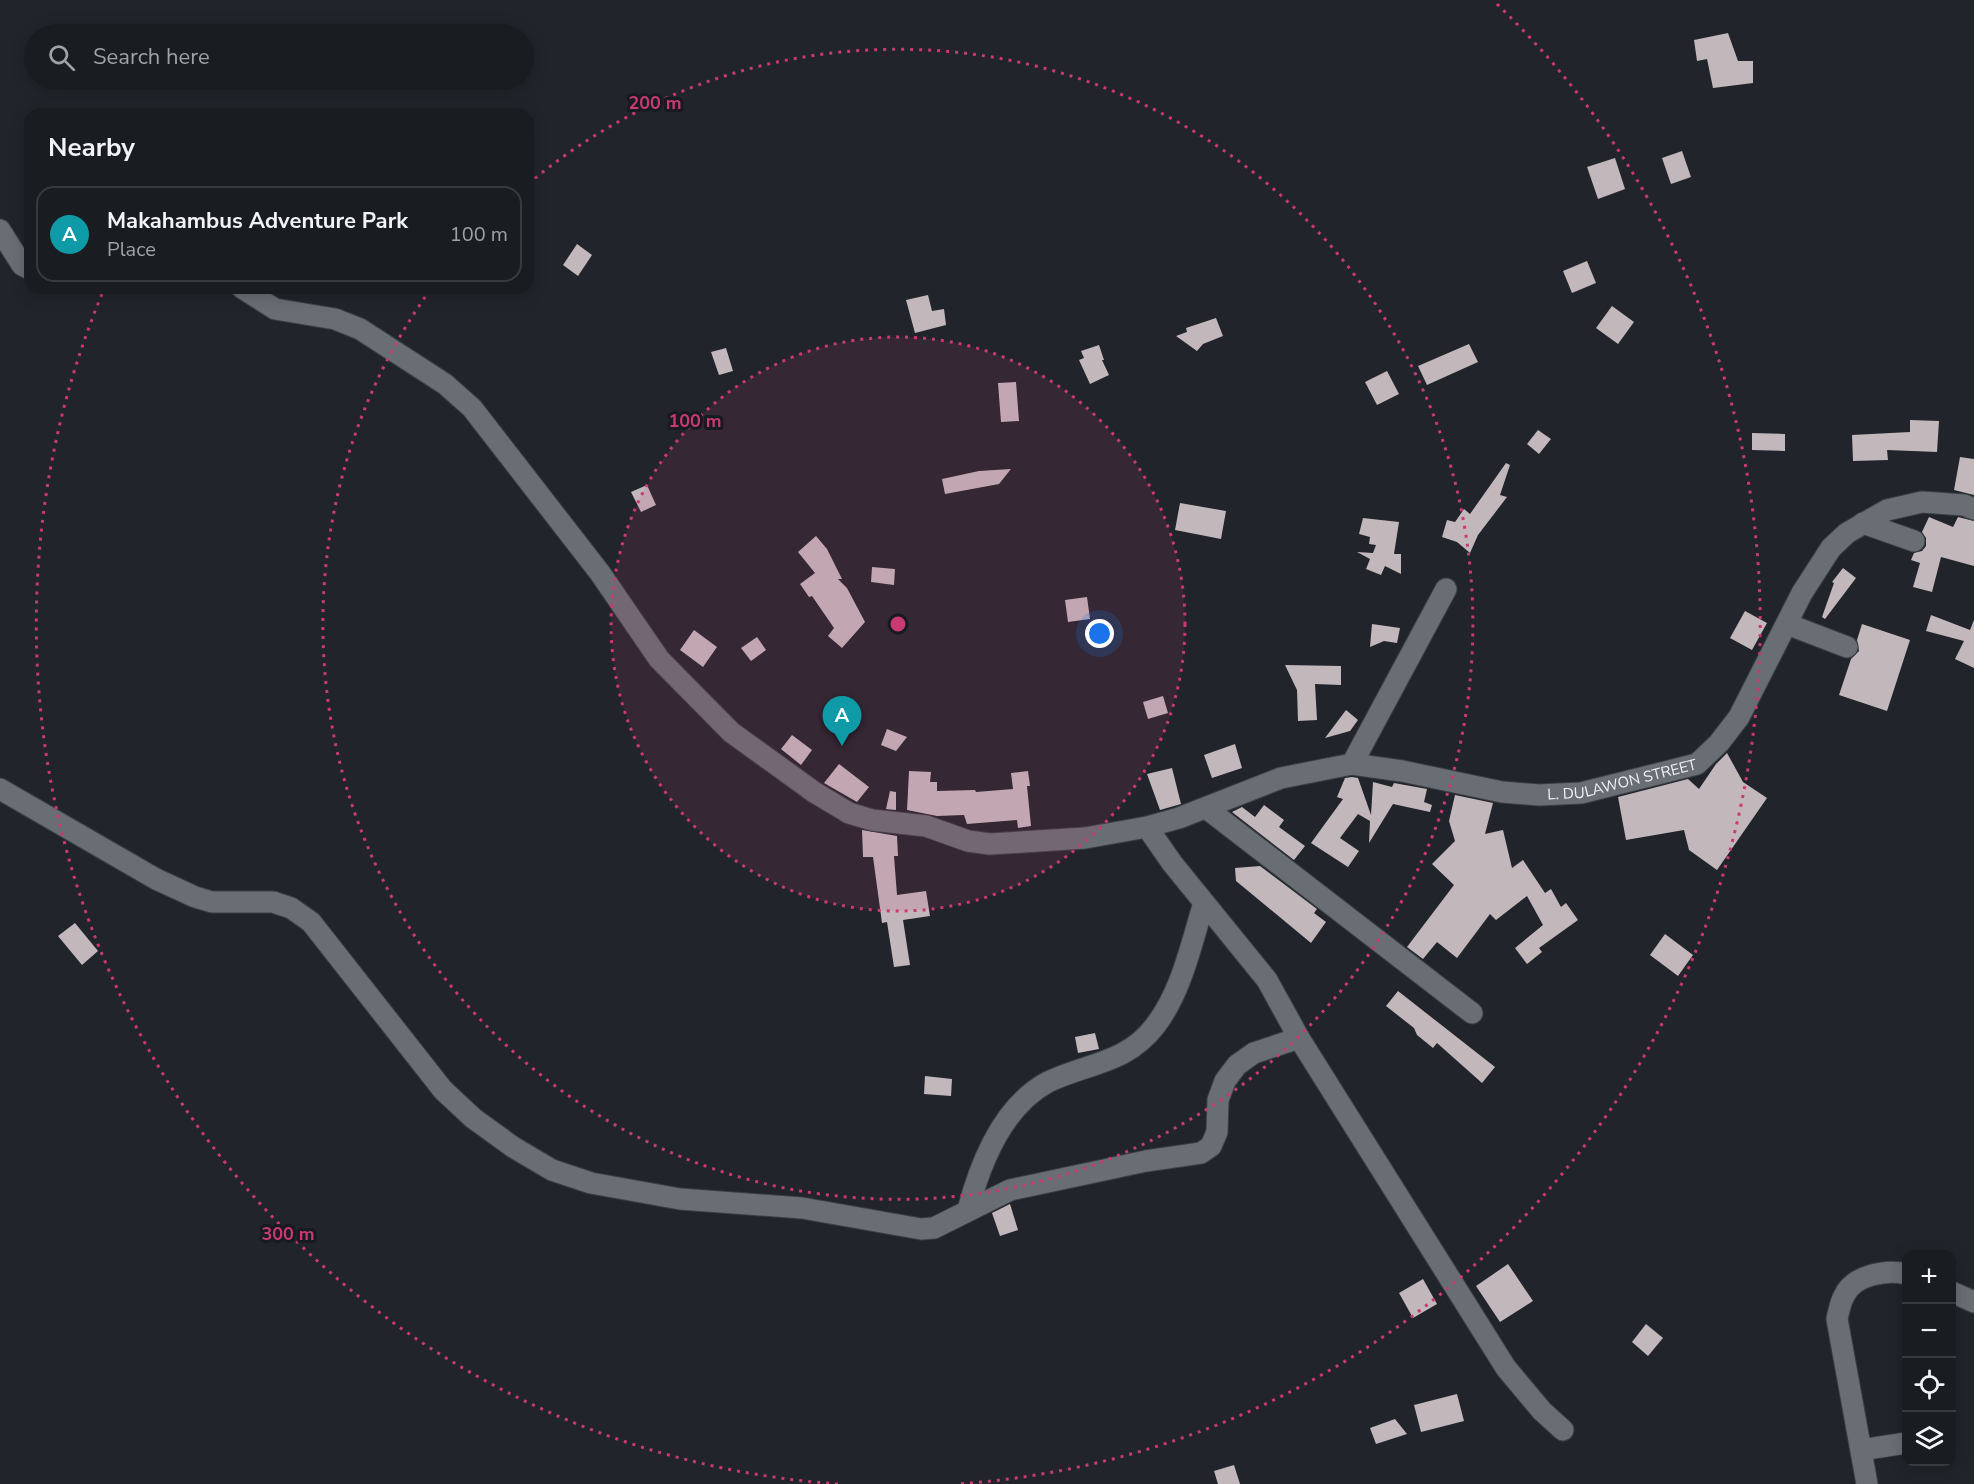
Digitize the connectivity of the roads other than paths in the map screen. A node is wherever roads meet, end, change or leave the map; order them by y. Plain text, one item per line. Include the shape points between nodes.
1 (0, 230) edge
2 (24, 266) edge
3 (251, 294) edge
4 (1974, 508) edge
5 (1863, 523) junction
6 (1914, 541) dead end
7 (1446, 590) dead end
8 (1787, 624) junction
9 (1847, 647) dead end
10 (1352, 764) junction
11 (0, 789) edge
12 (1206, 808) junction
13 (1147, 827) junction
14 (1204, 903) junction
15 (1472, 1013) dead end
16 (1299, 1038) junction
17 (968, 1210) junction
18 (1902, 1274) edge
19 (1956, 1294) edge
20 (1974, 1302) edge
21 (1563, 1430) dead end
22 (1902, 1444) edge
23 (1861, 1450) junction
24 (1867, 1484) edge

1 - 2 street
3 - 13 street, L. DULAWON STREET via 275,309 335,319 360,329 454,392 499,440 600,573 659,659 731,732 813,792 849,813 872,820 926,826 968,841 990,844 1085,838
4 - 5 street, L. DULAWON STREET via 1922,502 1887,510
5 - 6 street
5 - 8 street, L. DULAWON STREET via 1831,548
7 - 10 street
8 - 9 street
8 - 10 street, L. DULAWON STREET via 1739,717 1697,764 1581,793 1539,795 1502,792
10 - 12 street, L. DULAWON STREET via 1281,778
11 - 17 street via 156,879 195,897 212,902 273,902 291,908 311,922 443,1089 473,1118 552,1170 591,1183 680,1199 802,1208 921,1229 944,1225
12 - 13 street, L. DULAWON STREET
12 - 15 street
13 - 14 street
14 - 16 street via 1267,980
14 - 17 street via 1173,995 1155,1026 1113,1059 1048,1082 1014,1110 981,1170
16 - 17 street via 1254,1053 1237,1065 1218,1100 1217,1132 1211,1146 1201,1154 1037,1182
16 - 21 street via 1506,1368
18 - 23 street via 1878,1273 1852,1285 1844,1295 1837,1319
19 - 20 street
22 - 23 street
23 - 24 street

